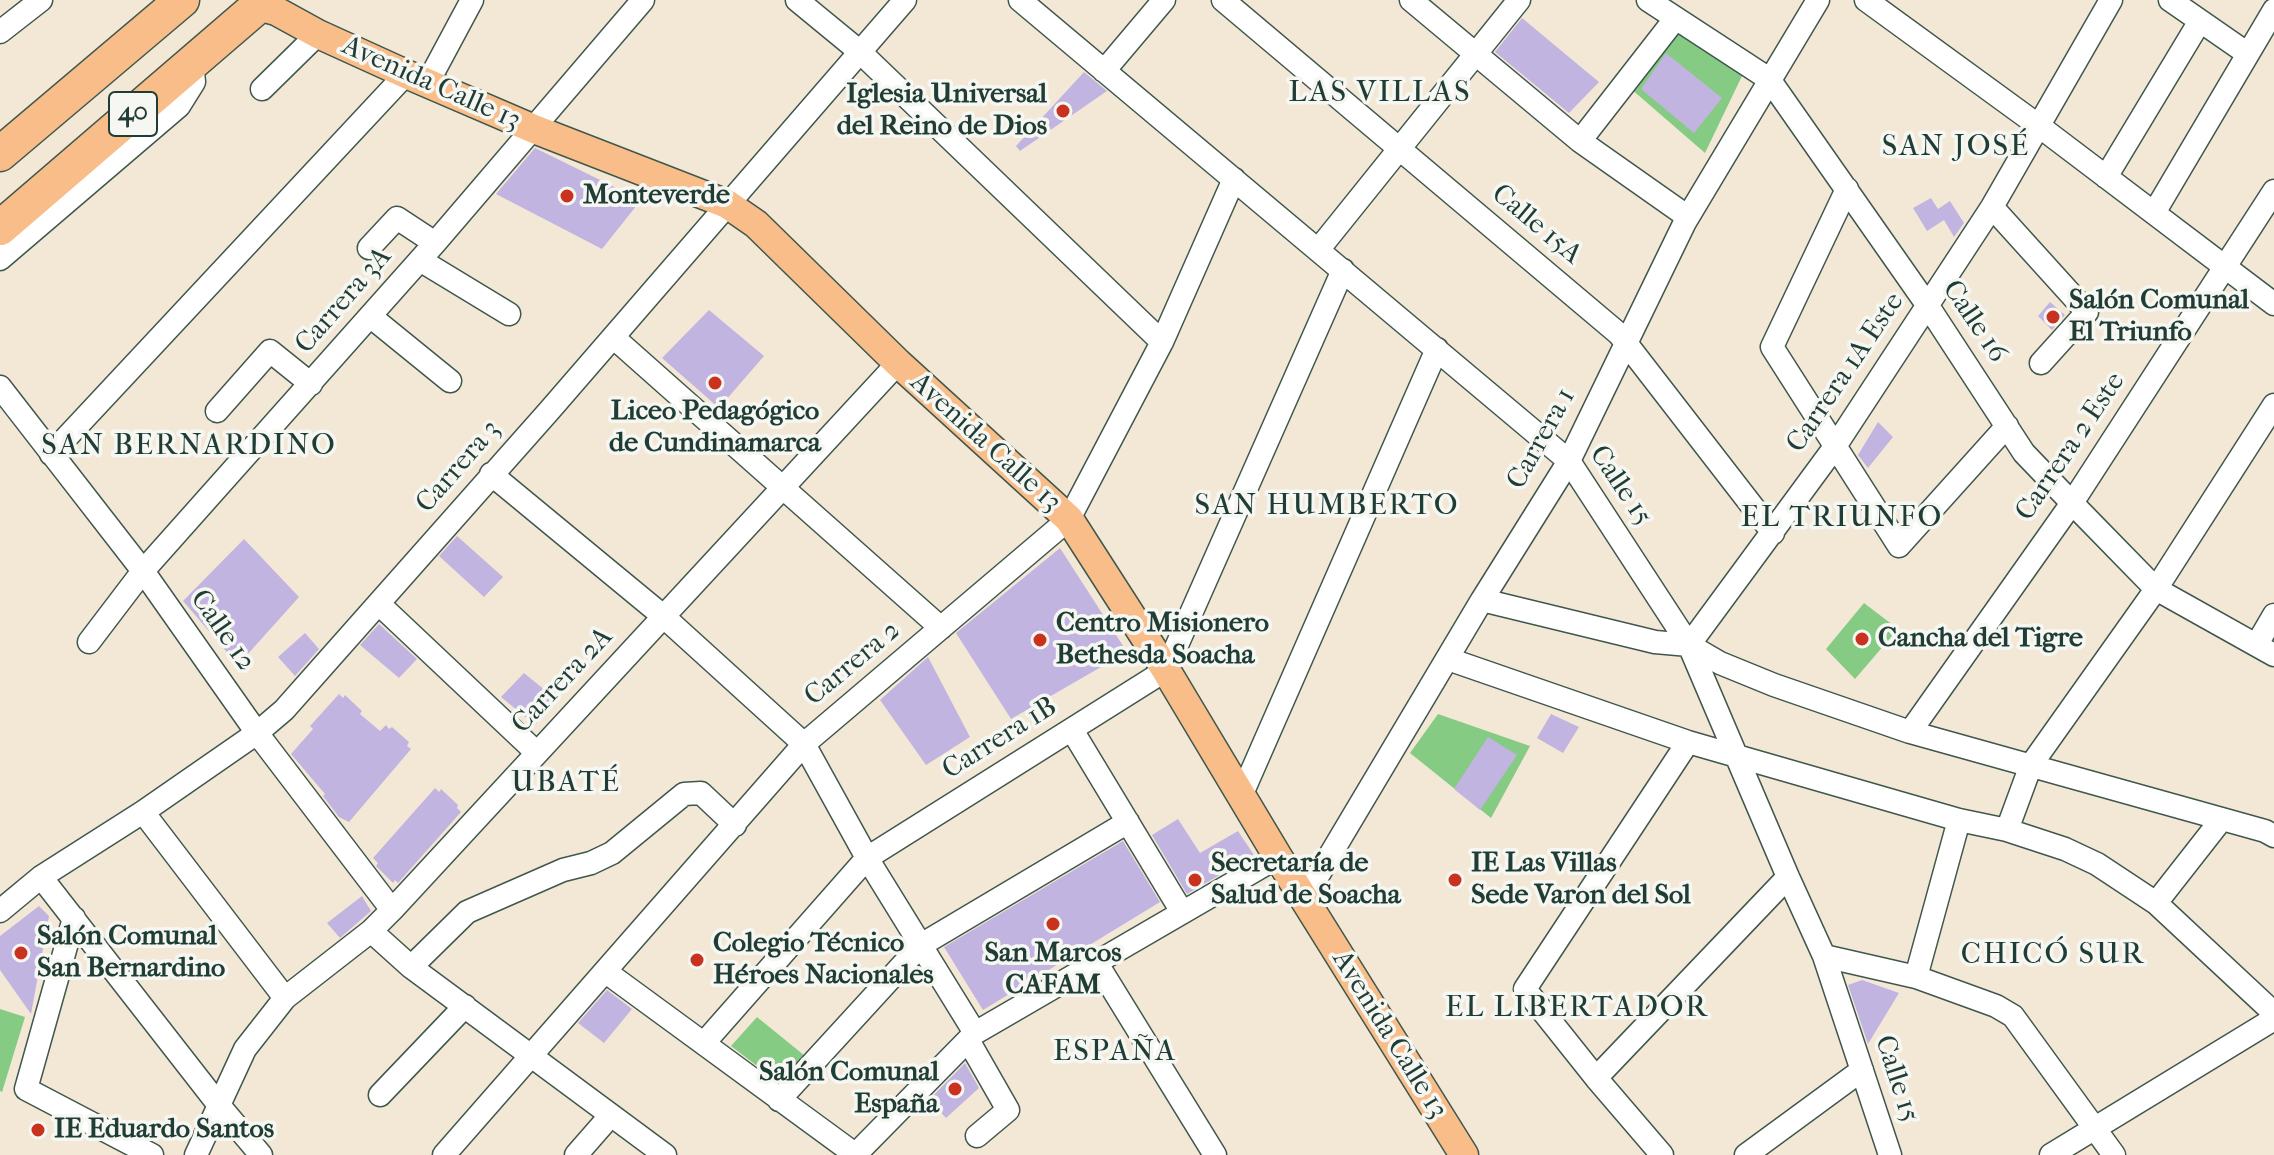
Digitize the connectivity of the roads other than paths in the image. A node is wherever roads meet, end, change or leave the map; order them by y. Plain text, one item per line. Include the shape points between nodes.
1 (41, 0) edge
2 (182, 0) edge
3 (472, 0) edge
4 (643, 0) edge
5 (797, 0) edge
6 (905, 0) edge
7 (1020, 0) edge
8 (1164, 0) edge
9 (1223, 0) edge
10 (1411, 0) edge
11 (1519, 0) edge
12 (1648, 0) edge
13 (1818, 0) edge
14 (1866, 0) edge
15 (2111, 0) edge
16 (2170, 0) edge
17 (261, 3) edge
18 (2274, 10) edge
19 (1675, 19) junction
20 (2200, 21) junction
21 (0, 32) edge
22 (318, 34) junction
23 (859, 51) junction
24 (2248, 54) junction
25 (1476, 56) junction
26 (192, 63) junction
27 (1104, 71) junction
28 (416, 79) junction
29 (1769, 79) junction
30 (262, 89) dead end
31 (2039, 126) junction
32 (534, 129) junction
33 (1580, 141) junction
34 (1399, 148) junction
35 (0, 154) edge
36 (2106, 177) junction
37 (1234, 179) junction
38 (1847, 189) junction
39 (2274, 191) edge
40 (727, 204) junction
41 (1992, 207) junction
42 (2154, 213) junction
43 (1688, 217) junction
44 (0, 228) edge
45 (369, 248) dead end
46 (1318, 250) junction
47 (427, 252) junction
48 (0, 259) edge
49 (2226, 267) junction
50 (1343, 270) junction
51 (2274, 304) edge
52 (1928, 306) junction
53 (509, 314) dead end
54 (370, 316) junction
55 (613, 337) junction
56 (1162, 342) junction
57 (1626, 343) junction
58 (1437, 349) junction
59 (898, 363) junction
60 (2041, 363) dead end
61 (450, 381) dead end
62 (311, 384) junction
63 (0, 387) edge
64 (2274, 405) edge
65 (217, 411) dead end
66 (2007, 426) junction
67 (1834, 448) junction
68 (51, 454) junction
69 (1569, 461) junction
70 (491, 474) junction
71 (783, 488) junction
72 (2072, 503) junction
73 (1069, 519) junction
74 (1773, 533) junction
75 (143, 571) junction
76 (2156, 589) junction
77 (1482, 600) junction
78 (379, 604) junction
79 (2274, 615) edge
80 (663, 616) junction
81 (941, 628) junction
82 (89, 642) dead end
83 (1689, 645) junction
84 (2265, 649) edge
85 (1448, 659) junction
86 (1166, 670) junction
87 (1072, 730) junction
88 (1910, 732) junction
89 (257, 733) junction
90 (1688, 742) junction
91 (804, 744) junction
92 (537, 753) junction
93 (1735, 756) junction
94 (2031, 765) junction
95 (1241, 796) junction
96 (143, 812) junction
97 (1959, 820) junction
98 (2221, 820) junction
99 (1128, 822) junction
100 (735, 825) junction
101 (2007, 830) junction
102 (2274, 836) edge
103 (1278, 857) junction
104 (867, 858) junction
105 (41, 877) junction
106 (1788, 877) junction
107 (1304, 899) junction
108 (2156, 903) junction
109 (392, 910) junction
110 (0, 911) edge
111 (1182, 912) junction
112 (74, 918) junction
113 (371, 931) junction
114 (921, 945) junction
115 (1824, 956) junction
116 (1096, 962) junction
117 (411, 967) junction
118 (606, 972) junction
119 (1916, 977) junction
120 (285, 998) junction
121 (465, 1006) junction
122 (2274, 1016) edge
123 (972, 1036) junction
124 (704, 1043) junction
125 (531, 1055) junction
126 (1862, 1070) junction
127 (1596, 1078) junction
128 (380, 1095) dead end
129 (779, 1100) junction
130 (218, 1104) junction
131 (611, 1115) junction
132 (2095, 1127) junction
133 (977, 1136) dead end
134 (152, 1155) edge
135 (196, 1155) edge
136 (261, 1155) edge
137 (444, 1155) edge
138 (576, 1155) edge
139 (665, 1155) edge
140 (856, 1155) edge
141 (1215, 1155) edge
142 (1464, 1155) edge
143 (1662, 1155) edge
144 (1746, 1155) edge
145 (1890, 1155) edge
146 (2051, 1155) edge
147 (2114, 1155) edge

1 - 21 street
2 - 35 highway, 40
3 - 28 street
4 - 32 street, Carrera 3A
5 - 23 street
6 - 23 street, Carrera 3
7 - 27 street, Calle 15
8 - 27 street
9 - 34 street, Calle 15A
10 - 25 street
11 - 25 street
12 - 19 street, Calle 16
13 - 29 street, Carrera 1
14 - 31 street
15 - 31 street, Carrera 1A Este
16 - 20 street
17 - 22 main road, Avenida Calle 13
17 - 26 highway, 40
18 - 24 street
19 - 29 street, Calle 16
19 - 33 street
20 - 24 street
20 - 36 street
22 - 28 main road, Avenida Calle 13
22 - 30 street
23 - 40 street, Carrera 3
23 - 56 street
24 - 42 street
25 - 33 street
25 - 34 street
26 - 44 highway, 40
26 - 48 street via 194,82 179,106
27 - 37 street, Calle 15
28 - 32 main road, Avenida Calle 13
28 - 68 street
29 - 38 street, Calle 16
29 - 43 street, Carrera 1
31 - 36 street
31 - 41 street, Carrera 1A Este
32 - 40 main road, Avenida Calle 13
32 - 47 street, Carrera 3A
33 - 43 street
34 - 46 street
34 - 57 street, Calle 15A
36 - 42 street
37 - 46 street, Calle 15
37 - 56 street, Carrera 2
38 - 52 street, Calle 16
38 - 67 street via 1772,347
39 - 49 street, Carrera 2 Este
40 - 55 street, Carrera 3
40 - 59 main road, Avenida Calle 13 via 756,224
41 - 52 street, Carrera 1A Este
41 - 60 street via 2087,312
42 - 49 street
43 - 57 street, Carrera 1
45 - 47 street via 397,218
46 - 50 street, Calle 15
47 - 53 street
47 - 54 street, Carrera 3A
49 - 51 street
49 - 72 street, Carrera 2 Este
50 - 58 street, Calle 15
50 - 86 street
52 - 66 street, Calle 16
52 - 67 street, Carrera 1A Este
54 - 61 street
54 - 62 street, Carrera 3A
55 - 70 street, Carrera 3
55 - 71 street
56 - 73 street, Carrera 2
57 - 69 street, Carrera 1
57 - 74 street, Calle 15A
58 - 69 street, Calle 15
58 - 95 street
59 - 71 street, Carrera 2A
59 - 73 main road, Avenida Calle 13
62 - 65 street via 270,351
62 - 75 street, Carrera 3A
63 - 68 street, Calle 12
64 - 76 street
66 - 67 street via 1899,546
66 - 72 street, Calle 16 via 2024,453
67 - 74 street, Carrera 1A Este
68 - 75 street, Calle 12
69 - 77 street, Carrera 1
69 - 83 street, Calle 15
70 - 78 street, Carrera 3
70 - 80 street
71 - 80 street, Carrera 2A
71 - 81 street
72 - 76 street, Calle 16
72 - 88 street, Carrera 2 Este
73 - 81 street, Carrera 2
73 - 86 main road, Avenida Calle 13
74 - 83 street, Carrera 1A Este
75 - 82 street, Carrera 3A
75 - 89 street, Calle 12
76 - 84 street, Calle 16
76 - 94 street
77 - 83 street via 1655,642
77 - 85 street, Carrera 1
78 - 89 street, Carrera 3
78 - 92 street
79 - 84 street
80 - 91 street
80 - 92 street, Carrera 2A
81 - 91 street, Carrera 2
83 - 88 street via 1774,685
83 - 93 street, Calle 15
85 - 90 street
85 - 107 street, Carrera 1
86 - 87 street, Carrera 1B
86 - 95 main road, Avenida Calle 13
87 - 99 street
87 - 104 street, Carrera 1B
88 - 94 street
89 - 96 street, Carrera 3
89 - 109 street, Calle 12 via 354,853
90 - 93 street
90 - 127 street via 1525,989
91 - 100 street, Carrera 2
91 - 104 street
92 - 109 street, Carrera 2A
93 - 97 street
93 - 106 street, Calle 15
94 - 98 street
94 - 101 street
95 - 103 main road, Avenida Calle 13
96 - 105 street, Carrera 3
96 - 120 street
97 - 101 street
97 - 119 street
98 - 102 street
98 - 108 street
99 - 111 street
99 - 114 street
100 - 117 street via 701,793 684,794 612,853 467,912
100 - 118 street, Carrera 2
101 - 108 street via 2097,864
103 - 107 main road, Avenida Calle 13
103 - 111 street
104 - 114 street
104 - 124 street, Carrera 1B
105 - 110 street, Carrera 3
105 - 112 street
106 - 115 street, Calle 15
106 - 127 street
107 - 142 main road, Avenida Calle 13
108 - 122 street
109 - 113 street, Carrera 2A
111 - 116 street
112 - 130 street
112 - 134 street via 26,1089
113 - 117 street
113 - 120 street, Carrera 2A
114 - 123 street
114 - 129 street
115 - 119 street
115 - 126 street, Calle 15
116 - 123 street
116 - 141 street
117 - 121 street
118 - 124 street
118 - 125 street, Carrera 2
119 - 132 street via 2013,1016
120 - 130 street, Carrera 2A via 245,1049
121 - 125 street
121 - 128 street
122 - 132 street
123 - 133 street via 1008,1110
123 - 140 street
124 - 129 street
125 - 131 street
125 - 137 street, Carrera 2
126 - 144 street
126 - 145 street, Calle 15
127 - 143 street
129 - 140 street
130 - 135 street, Carrera 2A
130 - 136 street
131 - 138 street
131 - 139 street
132 - 146 street
132 - 147 street

